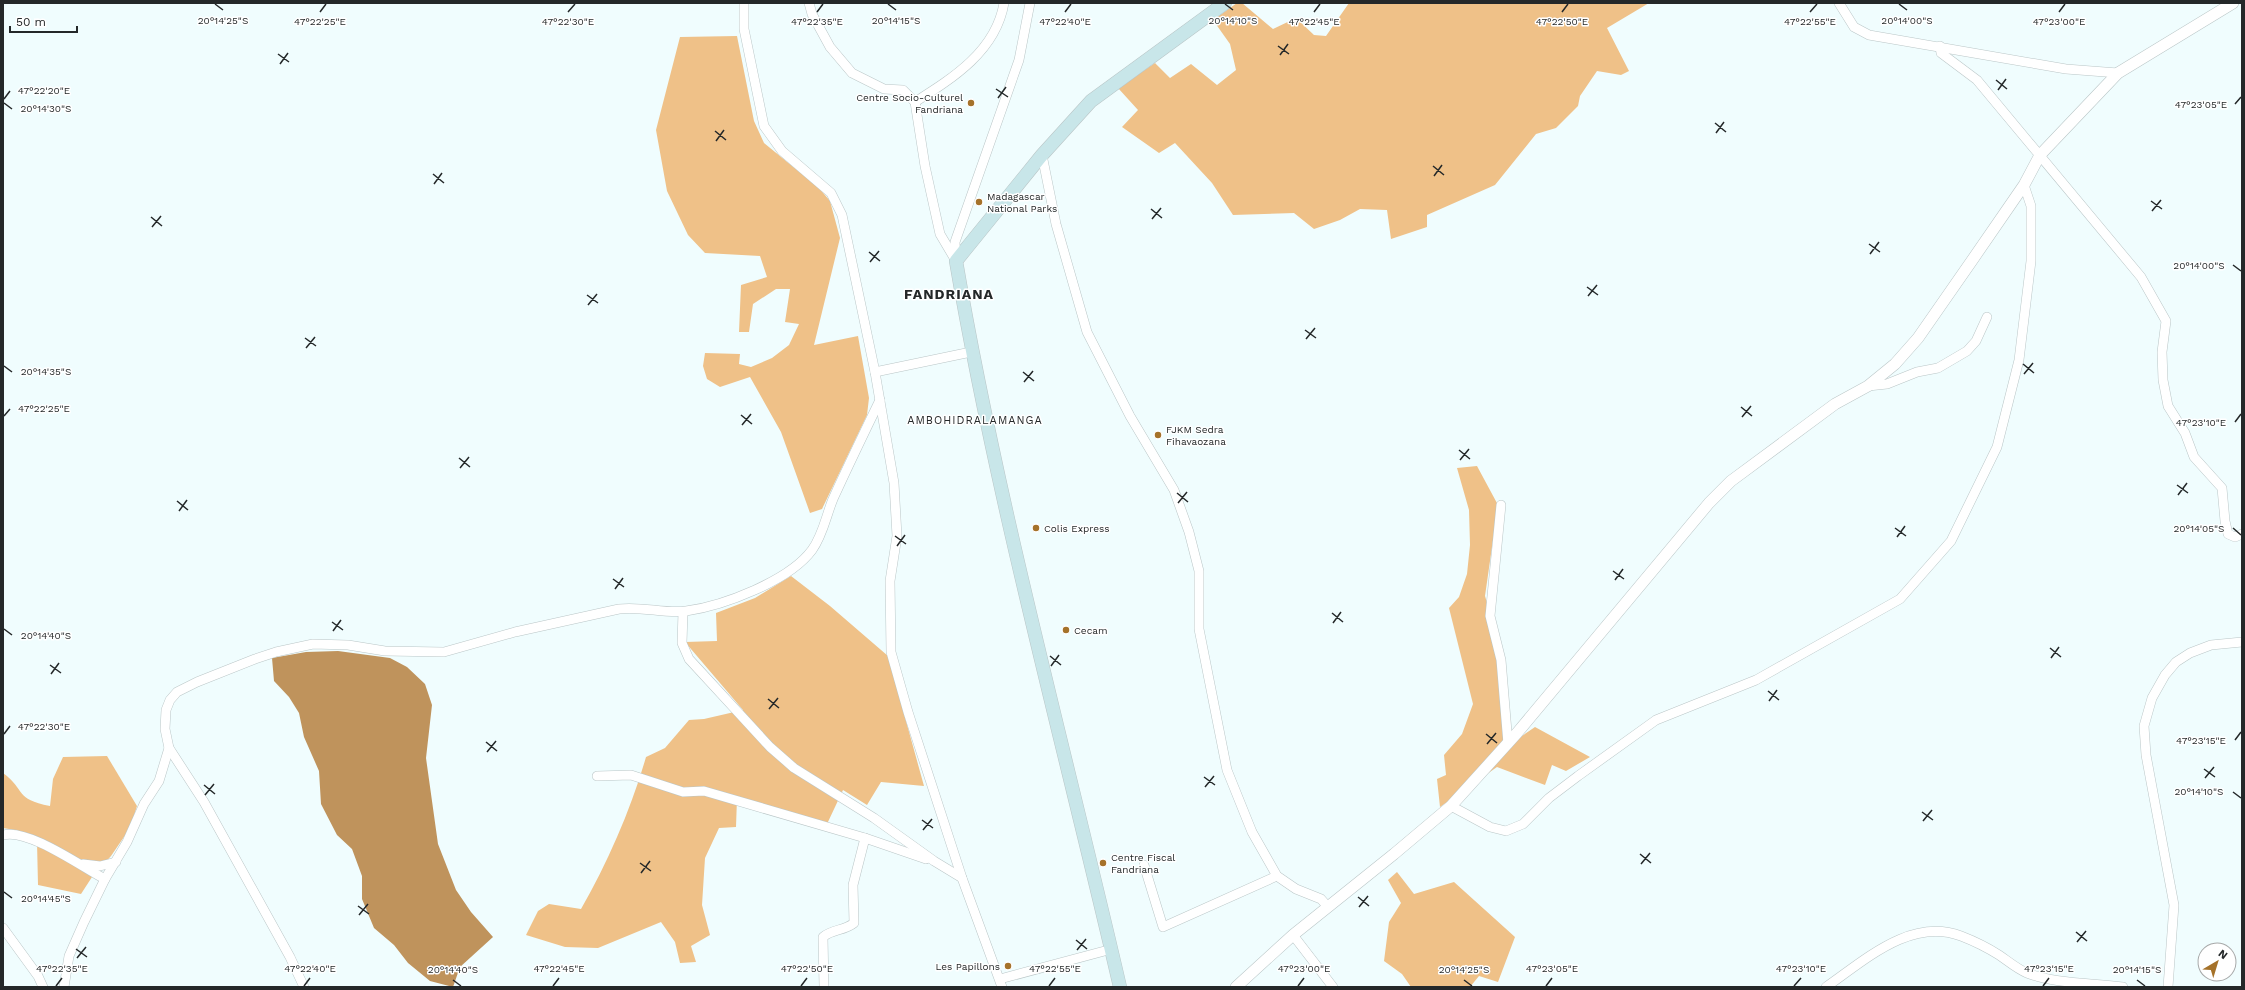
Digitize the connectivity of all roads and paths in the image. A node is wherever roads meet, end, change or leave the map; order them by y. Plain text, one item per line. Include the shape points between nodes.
1 (744, 3) edge
2 (809, 3) edge
3 (1004, 3) edge
4 (1030, 3) edge
5 (1225, 3) edge
6 (1839, 3) edge
7 (2233, 3) edge
8 (1940, 46) junction
9 (2118, 73) junction
10 (915, 102) junction
11 (1042, 155) junction
12 (2040, 155) junction
13 (2024, 185) junction
14 (956, 261) junction
15 (1987, 317) dead end
16 (971, 352) junction
17 (875, 372) junction
18 (1868, 386) junction
19 (880, 400) junction
20 (1501, 505) dead end
21 (2242, 534) edge
22 (683, 612) junction
23 (2242, 642) edge
24 (1508, 744) junction
25 (169, 748) junction
26 (597, 776) dead end
27 (1451, 806) junction
28 (3, 835) edge
29 (865, 838) junction
30 (934, 861) junction
31 (116, 862) junction
32 (83, 864) junction
33 (1144, 865) dead end
34 (1277, 876) junction
35 (962, 878) junction
36 (105, 879) junction
37 (1328, 907) junction
38 (3, 928) edge
39 (1293, 935) junction
40 (1112, 949) junction
41 (1001, 983) edge
42 (1238, 986) edge
43 (43, 987) edge
44 (64, 987) edge
45 (304, 987) edge
46 (824, 987) edge
47 (1120, 987) edge
48 (1333, 987) edge
49 (1826, 987) edge
50 (2123, 987) edge
51 (2168, 987) edge

1 - 17 street via 744,29 764,126 782,151 817,178 837,202 850,248
2 - 10 street via 812,14 830,47 852,73 884,89 903,90
3 - 10 street via 996,29 969,64 952,79
4 - 14 street via 1019,60 955,242
5 - 11 main road via 1090,101
6 - 8 street via 1854,27 1869,35
7 - 9 street
8 - 9 street via 2066,69
8 - 12 street via 1941,53 1977,80
9 - 12 street
10 - 14 street via 925,166 940,234
11 - 14 main road
11 - 34 street via 1056,224 1087,332 1130,416 1174,490 1189,532 1199,571 1199,629 1227,770 1252,832
12 - 13 street
12 - 21 street via 2141,277 2166,321 2162,352 2163,380 2168,406 2185,433 2194,457 2222,488 2228,534 2235,538
13 - 18 street via 1918,338 1895,364
13 - 27 street via 2031,206 2031,261 2019,360 1997,447 1951,541 1900,599 1756,680 1656,720 1549,798 1523,824 1506,831 1490,827
14 - 16 main road
15 - 18 street via 1976,341 1967,351 1938,368 1917,372 1887,384
16 - 17 street
16 - 40 main road via 1054,718
17 - 19 street
18 - 24 street via 1835,404 1731,481 1709,503
19 - 22 street via 833,500 820,538 803,560 748,594 705,608
19 - 35 street via 894,483 897,536 890,581 891,652
20 - 24 street via 1490,616 1501,660
22 - 25 street via 635,607 619,609 515,632 444,652 385,651 348,645 313,644 276,652 177,692 166,710 165,729
22 - 30 street via 682,643 689,659 770,747 794,768 874,818
23 - 51 street via 2211,645 2176,662 2165,674 2152,698 2144,726 2146,754 2174,905
24 - 27 street
25 - 31 street via 159,781 144,804
25 - 45 street via 204,802
26 - 29 street via 631,775 683,792 704,791
27 - 37 street
28 - 32 street via 11,833 26,837
29 - 30 street
29 - 46 street via 853,885 854,923 848,928 828,932 823,937
30 - 35 street
31 - 32 street via 100,866
31 - 36 street
32 - 36 street via 91,872
33 - 34 street via 1163,928
34 - 37 street via 1296,889 1321,899
35 - 41 street
36 - 44 street via 70,956
37 - 39 street
38 - 43 street via 38,976
39 - 42 street
39 - 48 street
40 - 41 street
40 - 47 main road
49 - 50 street via 1885,946 1917,932 1943,931 1961,936 1998,954 2027,973 2055,980

